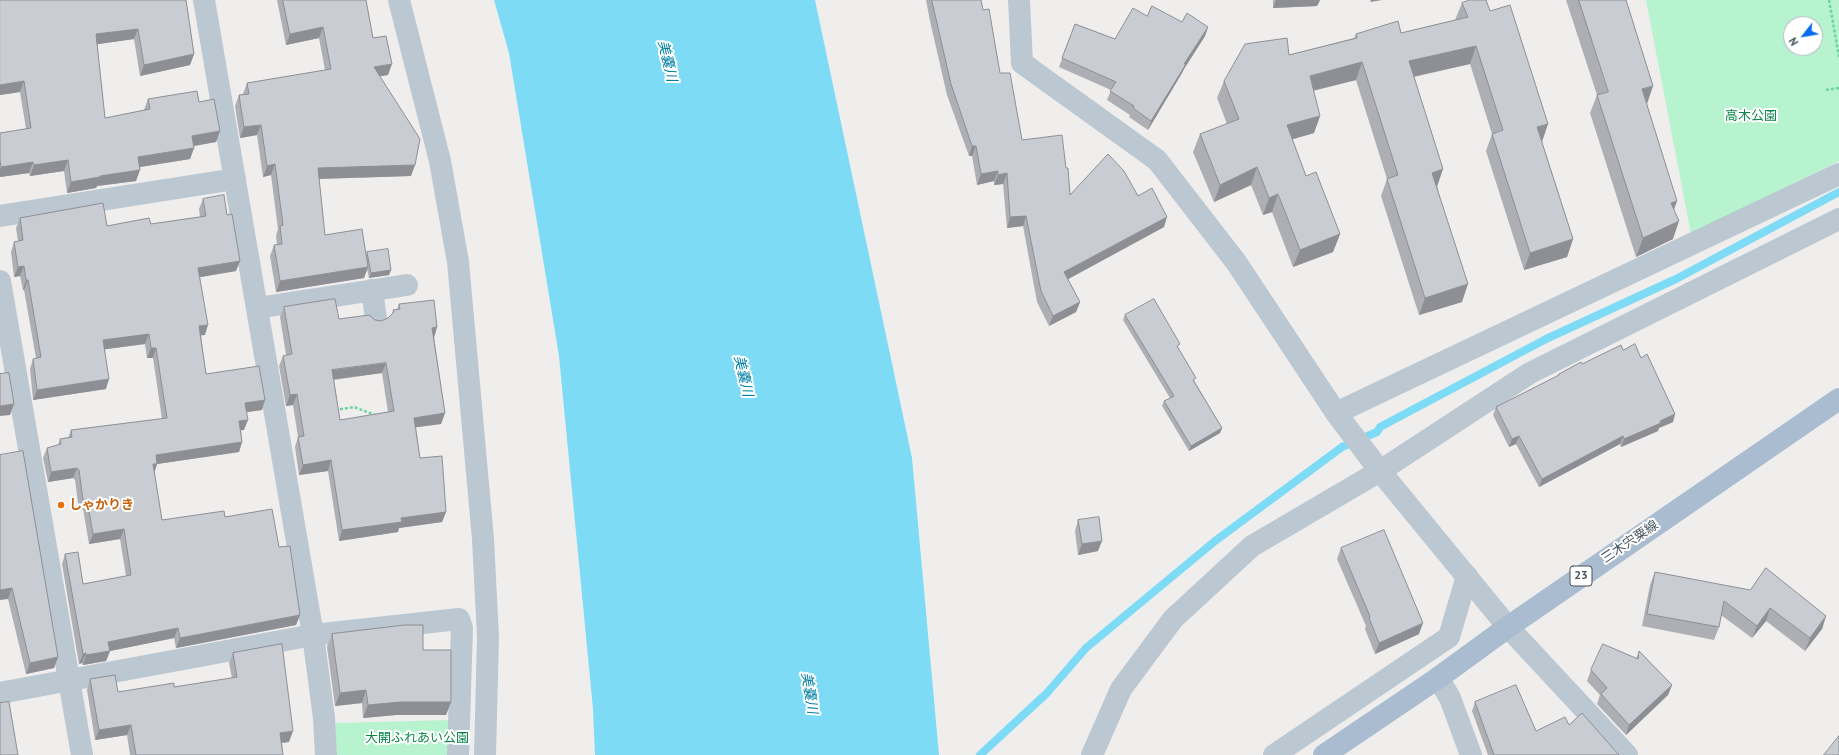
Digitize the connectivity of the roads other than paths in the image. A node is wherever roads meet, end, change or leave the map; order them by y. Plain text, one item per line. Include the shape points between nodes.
1 (204, 0) edge
2 (399, 0) edge
3 (1019, 0) edge
4 (1839, 174) edge
5 (235, 179) junction
6 (0, 216) edge
7 (1839, 219) edge
8 (0, 281) edge
9 (407, 285) dead end
10 (372, 290) junction
11 (257, 308) junction
12 (376, 319) edge
13 (1839, 399) edge
14 (1338, 416) junction
15 (1380, 471) junction
16 (1467, 576) junction
17 (1508, 626) junction
18 (313, 635) junction
19 (1438, 678) junction
20 (69, 681) junction
21 (0, 693) edge
22 (82, 755) edge
23 (326, 755) edge
24 (458, 755) edge
25 (485, 755) edge
26 (1092, 755) edge
27 (1274, 755) edge
28 (1324, 755) edge
29 (1471, 755) edge
30 (1627, 755) edge

1 - 5 street
2 - 25 street via 440,161 458,262 483,539 488,637
3 - 14 street via 1022,63 1157,160 1236,262
4 - 14 street
5 - 6 street
5 - 11 street
7 - 15 street via 1530,373
8 - 20 street
9 - 10 street
10 - 11 street
10 - 12 street
11 - 18 street
13 - 17 main road, 三木宍粟線 / 23
14 - 15 street
15 - 16 street
15 - 26 street via 1252,546 1173,619 1121,689
16 - 17 street
16 - 27 street via 1449,637
17 - 19 main road, 三木宍粟線 / 23
17 - 30 street
18 - 20 street
18 - 23 street
18 - 24 street via 458,619 462,628
19 - 28 main road, 三木宍粟線 / 23
19 - 29 street via 1450,698
20 - 21 street
20 - 22 street

